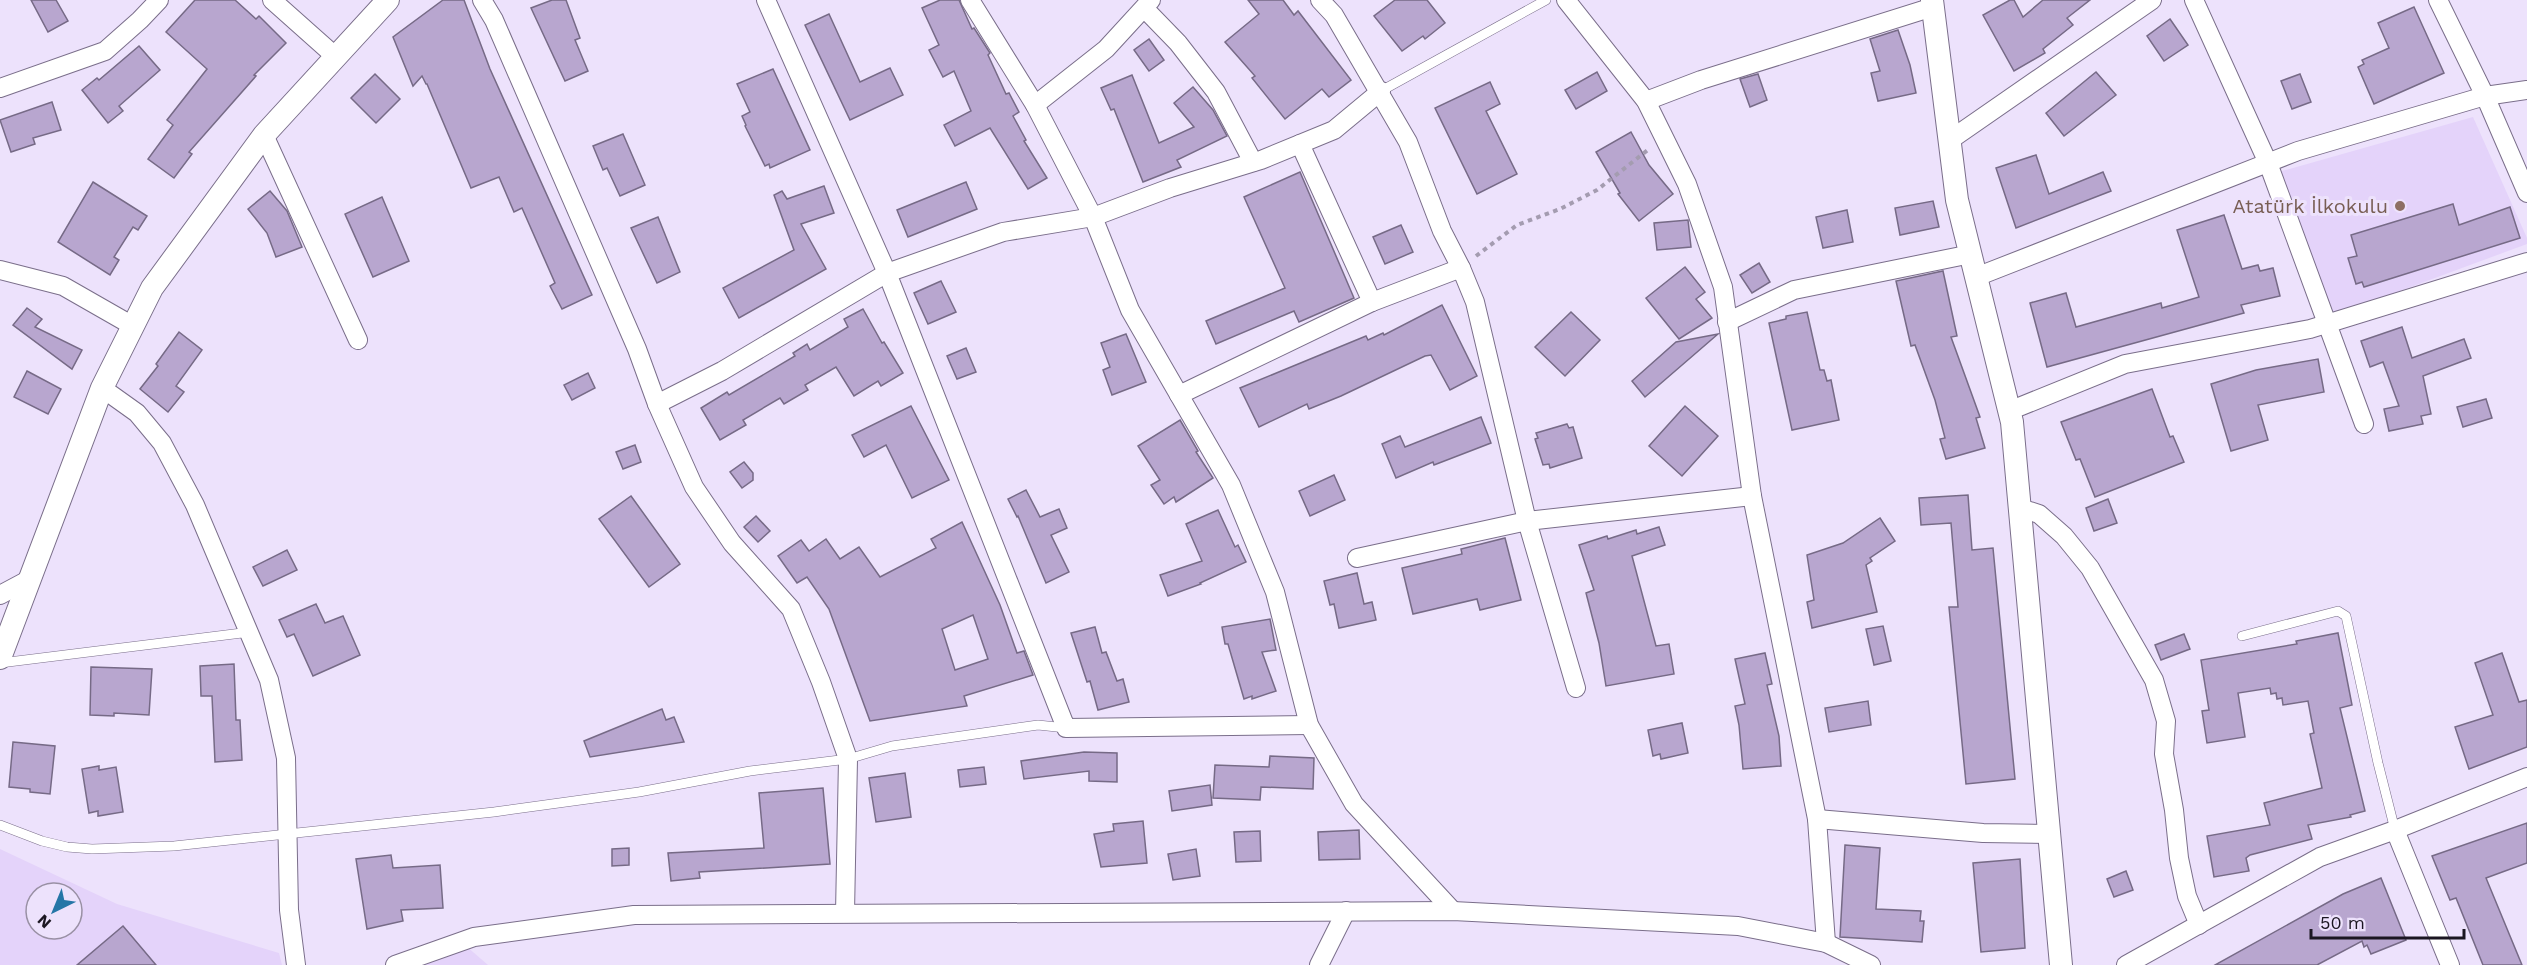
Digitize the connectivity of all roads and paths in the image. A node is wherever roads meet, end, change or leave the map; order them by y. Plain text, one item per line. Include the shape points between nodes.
1 (159, 0) edge
2 (272, 0) edge
3 (388, 0) edge
4 (482, 0) edge
5 (766, 0) edge
6 (970, 0) edge
7 (1320, 0) edge
8 (1546, 0) edge
9 (1566, 0) edge
10 (2152, 0) edge
11 (2194, 0) edge
12 (2438, 0) edge
13 (1932, 3) edge
14 (1148, 4) edge
15 (336, 57) junction
16 (0, 88) edge
17 (2527, 90) edge
18 (1381, 91) junction
19 (2485, 96) junction
20 (1646, 101) junction
21 (1035, 105) junction
22 (264, 135) junction
23 (1664, 137) junction
24 (1950, 140) junction
25 (1300, 144) junction
26 (1253, 162) junction
27 (2268, 163) junction
28 (2527, 193) edge
29 (1093, 218) junction
30 (1971, 254) junction
31 (2527, 262) edge
32 (1461, 267) junction
33 (0, 270) edge
34 (887, 273) junction
35 (1976, 278) junction
36 (1372, 302) junction
37 (1727, 322) junction
38 (2326, 324) junction
39 (133, 326) junction
40 (358, 340) dead end
41 (102, 388) junction
42 (1179, 395) junction
43 (657, 404) junction
44 (2009, 411) junction
45 (2364, 424) dead end
46 (1752, 496) junction
47 (2020, 508) junction
48 (1527, 521) junction
49 (1357, 558) dead end
50 (30, 579) junction
51 (0, 595) edge
52 (250, 632) junction
53 (2242, 636) dead end
54 (0, 658) edge
55 (0, 663) edge
56 (1576, 688) dead end
57 (1309, 725) junction
58 (1066, 728) junction
59 (848, 759) junction
60 (2527, 777) edge
61 (1817, 819) junction
62 (0, 825) edge
63 (2395, 830) junction
64 (2049, 834) junction
65 (289, 836) junction
66 (1347, 911) junction
67 (1453, 911) junction
68 (845, 913) junction
69 (2199, 925) junction
70 (1826, 944) junction
71 (296, 965) edge
72 (396, 965) edge
73 (1319, 965) edge
74 (1871, 965) edge
75 (2061, 965) edge
76 (2126, 965) edge
77 (2450, 965) edge

1 - 16 street via 105,51
2 - 15 street
3 - 15 street
4 - 43 street via 618,305
5 - 34 street
6 - 21 street
7 - 18 street via 1334,15
8 - 18 lane
9 - 20 street
10 - 24 street
11 - 27 street
12 - 19 street
13 - 20 street
13 - 24 street
14 - 21 street via 1106,49
14 - 26 street via 1216,92
15 - 22 street
17 - 19 street
18 - 25 street via 1334,130
18 - 32 street via 1408,142 1442,231
19 - 27 street
19 - 28 street
20 - 23 street
21 - 29 street
22 - 39 street via 152,288
22 - 40 street
23 - 32 path via 1597,190 1517,225
23 - 37 street via 1687,184 1722,287
24 - 30 street via 1957,200
25 - 26 street
25 - 36 street
26 - 29 street
27 - 35 street
27 - 38 street
29 - 34 street via 1003,232
29 - 42 street via 1130,310
30 - 35 street
30 - 37 street via 1794,290
31 - 38 street
32 - 36 street
32 - 48 street via 1476,302
33 - 39 street via 63,286
34 - 43 street via 723,371
34 - 58 street
35 - 44 street
36 - 42 street
37 - 46 street
38 - 44 street via 2125,364
38 - 45 street
39 - 41 street
41 - 50 street
41 - 52 street via 137,413 162,443 195,505
42 - 57 street via 1231,484 1275,592
43 - 59 street via 693,487 732,543 791,609
44 - 47 street
46 - 48 street
46 - 61 street
47 - 64 street
47 - 69 street via 2039,514 2064,536 2090,568 2154,680 2166,721 2164,754 2179,858 2187,896
48 - 49 street
48 - 56 street
50 - 51 street
50 - 54 street
52 - 55 lane
52 - 65 street via 269,680 286,758
53 - 63 lane via 2338,611 2346,616
57 - 58 street
57 - 67 street via 1354,804
58 - 59 lane via 1038,724 892,746
59 - 65 lane via 505,811
59 - 68 street
60 - 63 street
61 - 64 street via 1983,833
61 - 70 street
62 - 65 lane via 42,841 92,849
63 - 69 street via 2320,857
63 - 77 street
64 - 75 street
65 - 71 street via 289,910
66 - 67 street
66 - 68 street
66 - 73 street
67 - 70 street via 1738,926
68 - 72 street via 634,915 474,937
69 - 76 street
70 - 74 street

